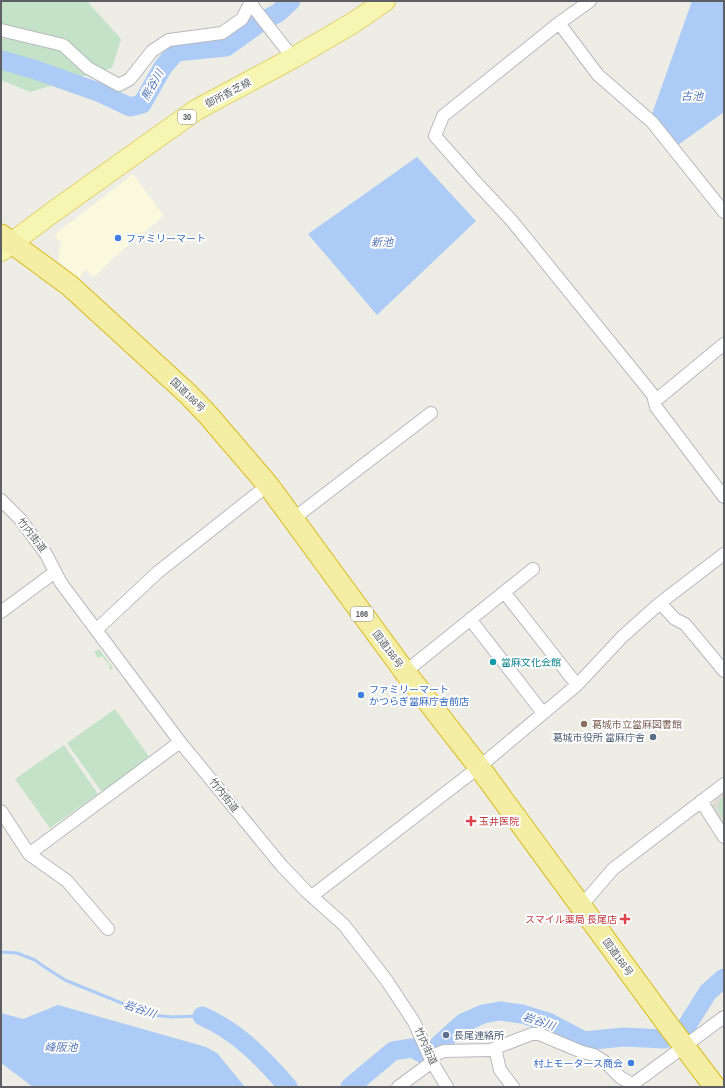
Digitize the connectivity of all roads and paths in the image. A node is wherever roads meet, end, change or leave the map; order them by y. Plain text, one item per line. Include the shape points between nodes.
1 (385, 1) edge
2 (590, 1) edge
3 (252, 4) edge
4 (559, 23) junction
5 (1, 30) edge
6 (293, 58) junction
7 (724, 212) edge
8 (5, 243) edge
9 (724, 344) edge
10 (655, 401) junction
11 (431, 413) dead end
12 (268, 485) junction
13 (724, 496) edge
14 (1, 500) edge
15 (293, 519) junction
16 (724, 554) edge
17 (533, 569) dead end
18 (55, 572) junction
19 (504, 592) junction
20 (660, 603) junction
21 (1, 612) edge
22 (470, 619) junction
23 (96, 630) junction
24 (724, 671) edge
25 (405, 672) junction
26 (577, 685) junction
27 (543, 712) junction
28 (180, 742) junction
29 (479, 767) junction
30 (724, 784) edge
31 (701, 801) junction
32 (1, 811) edge
33 (724, 837) edge
34 (30, 854) junction
35 (312, 896) junction
36 (581, 906) junction
37 (108, 928) dead end
38 (724, 1017) edge
39 (684, 1047) junction
40 (495, 1048) junction
41 (430, 1056) junction
42 (630, 1086) edge
43 (398, 1087) edge
44 (447, 1087) edge
45 (513, 1087) edge
46 (715, 1087) edge

1 - 6 main road, 御所香芝線 / 30
2 - 4 street
3 - 5 street via 242,19 222,33 170,40 152,51 130,79 119,85 88,68 63,45
3 - 6 street
4 - 7 street via 598,74 652,122
4 - 10 street via 443,116 435,136 544,259 653,395
6 - 8 main road, 御所香芝線 / 30 via 196,110
8 - 12 highway, 国道166号 / 166 via 69,285 188,394
9 - 10 street
10 - 13 street via 656,407
11 - 15 street
12 - 15 highway, 国道166号 / 166
12 - 23 street via 158,572
14 - 18 street, 竹内街道 via 20,519 46,554
15 - 25 highway, 国道166号 / 166
16 - 20 street
17 - 19 street
18 - 21 street
18 - 23 street, 竹内街道
19 - 22 street
19 - 26 street
20 - 24 street via 685,624
20 - 26 street via 623,636
22 - 25 street
22 - 27 street
23 - 28 street, 竹内街道
25 - 29 highway, 国道166号 / 166
26 - 27 street
27 - 29 street
28 - 34 street
28 - 35 street, 竹内街道 via 282,866
29 - 35 street
29 - 36 highway, 国道166号 / 166
30 - 31 street
31 - 33 street
31 - 36 street via 613,869
32 - 34 street
34 - 37 street via 67,880
35 - 41 street, 竹内街道 via 344,925 388,981 414,1022
36 - 39 highway, 国道166号 / 166
38 - 39 street
39 - 42 street
39 - 46 highway, 国道166号 / 166
40 - 41 street via 444,1051
40 - 42 street via 532,1034 539,1034 594,1055
40 - 45 street via 500,1070
41 - 43 street
41 - 44 street, 竹内街道

